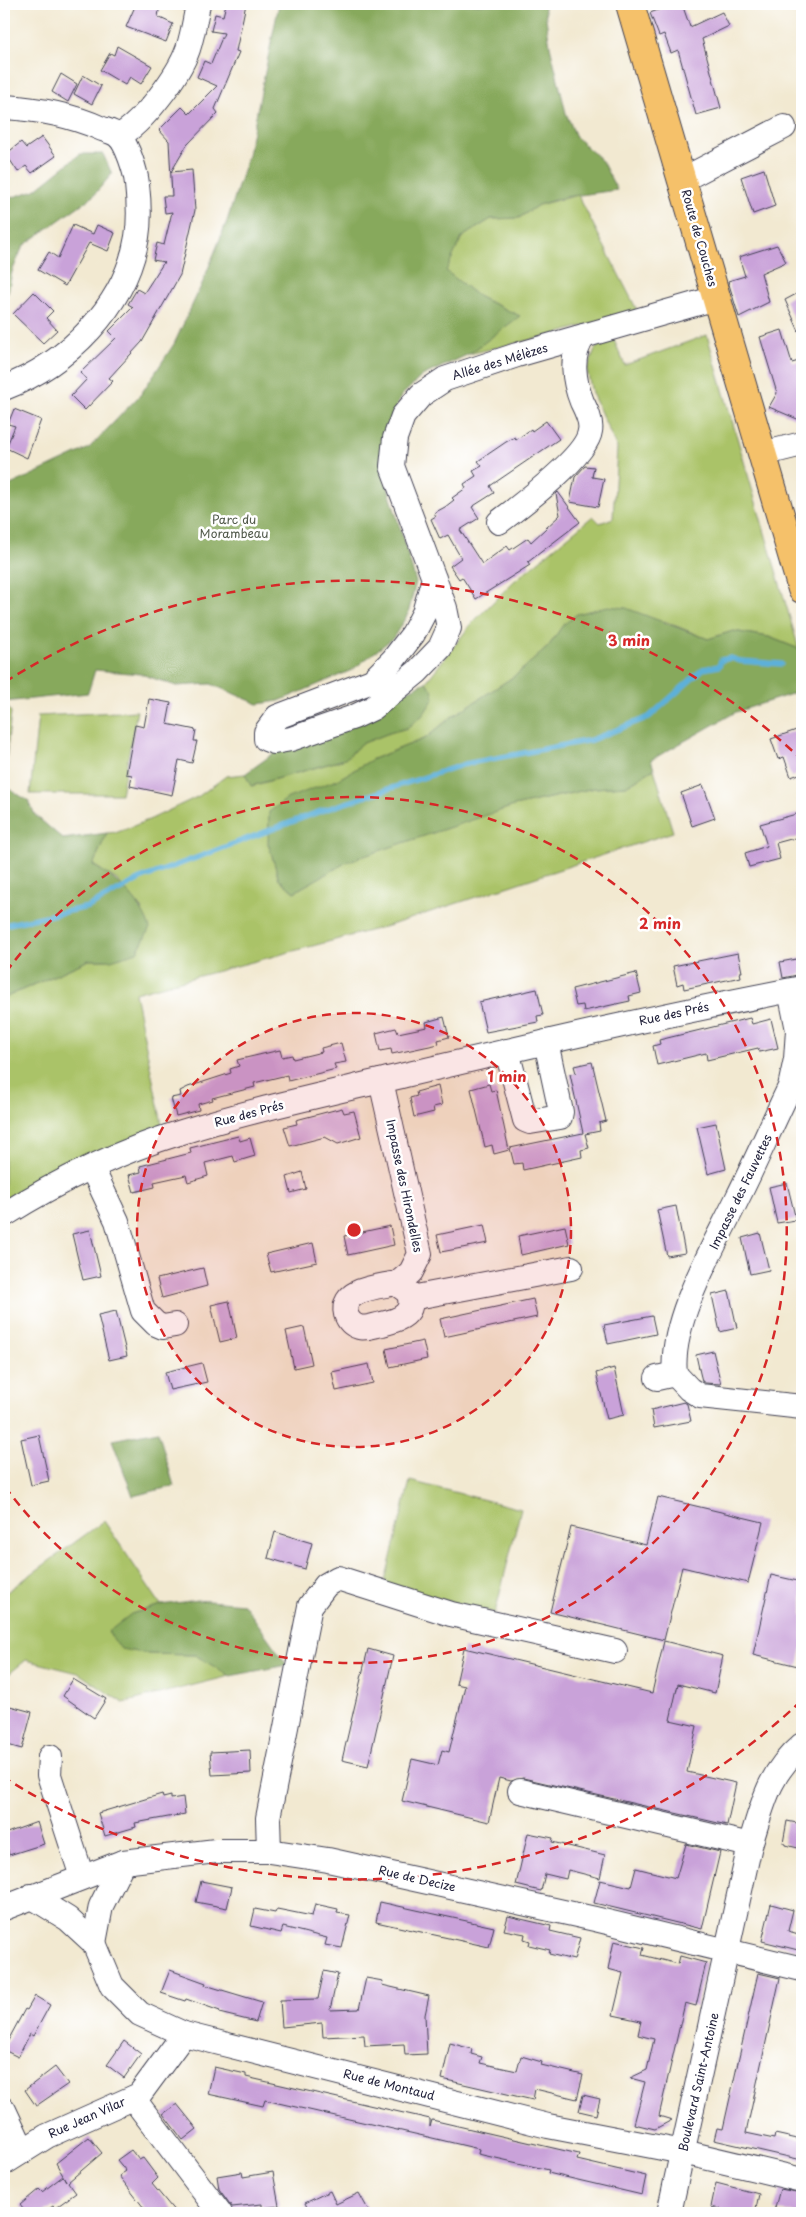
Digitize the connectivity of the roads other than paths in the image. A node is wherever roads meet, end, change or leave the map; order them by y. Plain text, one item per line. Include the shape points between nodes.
1 (198, 4) edge
2 (630, 4) edge
3 (4, 107) edge
4 (784, 126) dead end
5 (119, 136) junction
6 (682, 180) junction
7 (716, 298) junction
8 (584, 336) junction
9 (4, 388) edge
10 (802, 444) edge
11 (765, 464) junction
12 (499, 522) dead end
13 (434, 578) junction
14 (802, 589) edge
15 (796, 990) edge
16 (546, 1042) junction
17 (507, 1051) junction
18 (381, 1081) junction
19 (92, 1168) junction
20 (4, 1215) edge
21 (571, 1268) dead end
22 (174, 1325) dead end
23 (802, 1407) edge
24 (615, 1651) dead end
25 (802, 1745) edge
26 (50, 1757) dead end
27 (520, 1791) dead end
28 (750, 1845) junction
29 (270, 1851) junction
30 (123, 1862) junction
31 (82, 1877) junction
32 (31, 1896) junction
33 (4, 1908) edge
34 (94, 1943) junction
35 (728, 1951) junction
36 (802, 1969) edge
37 (184, 2034) junction
38 (133, 2098) junction
39 (4, 2110) edge
40 (683, 2152) junction
41 (14, 2157) edge
42 (802, 2180) edge
43 (220, 2213) edge
44 (669, 2213) edge

1 - 5 street via 187,51 176,71 144,117
2 - 6 main road, Route de Couches
3 - 5 street via 78,118
4 - 6 street
5 - 9 street via 136,178 140,208 129,268 99,319 78,342 34,374
6 - 7 main road, Route de Couches
7 - 8 street, Allée des Mélèzes
7 - 11 main road, Route de Couches
8 - 12 street via 578,344 574,372 591,431 584,446 548,483
8 - 13 street, Allée des Mélèzes via 446,379 421,394 404,416 394,438 392,466
10 - 11 street
11 - 14 main road, Route de Couches
13 - 13 street, Allée des Mélèzes via 424,612 413,634 372,681 277,717 266,732 266,739 274,742 291,738 354,717 373,708 417,672 440,648 449,628
15 - 16 street, Rue des Prés
15 - 23 street, Impasse des Fauvettes via 798,1030 790,1087 692,1295 677,1338 674,1363 666,1376 700,1396
16 - 17 street, Rue des Prés
16 - 17 street via 560,1117 525,1120
17 - 18 street, Rue des Prés
18 - 19 street, Rue des Prés via 181,1132
18 - 21 street, Impasse des Hirondelles via 420,1254 404,1291
19 - 20 street, Rue des Prés
19 - 22 street via 117,1221 143,1311 156,1324 163,1327
24 - 29 street via 451,1614 338,1578 326,1585 310,1606 268,1818
25 - 28 street, Boulevard Saint-Antoine via 786,1759 768,1787
26 - 31 street via 49,1775
27 - 28 street
28 - 35 street, Boulevard Saint-Antoine
29 - 30 street, Rue de Decize via 216,1850
29 - 35 street, Rue de Decize via 328,1860
30 - 31 street, Rue de Decize
30 - 34 street via 101,1906
31 - 32 street, Rue de Decize
32 - 33 street, Rue de Decize
32 - 34 street, Rue de Montaud via 68,1919
34 - 37 street, Rue de Montaud via 112,1986 140,2014
35 - 36 street, Rue de Decize
35 - 40 street, Boulevard Saint-Antoine
37 - 38 street, Rue Jean Vilar via 139,2095
37 - 40 street, Rue de Montaud via 548,2126
38 - 41 street, Rue Jean Vilar via 47,2136
38 - 43 street
39 - 41 street, Rue Jean Vilar
40 - 42 street, Rue de Montaud
40 - 44 street, Boulevard Saint-Antoine

